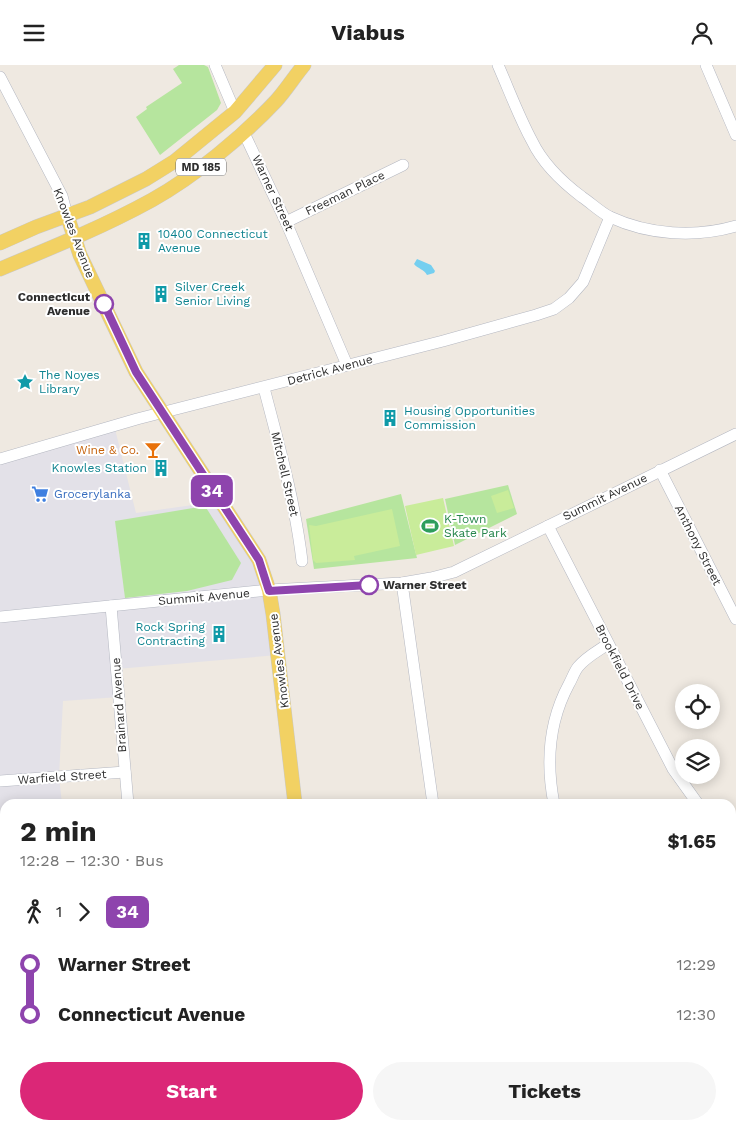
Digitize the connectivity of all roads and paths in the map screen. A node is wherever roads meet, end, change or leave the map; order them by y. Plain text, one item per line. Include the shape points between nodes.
1 (215, 65) edge
2 (275, 65) edge
3 (304, 65) edge
4 (498, 65) edge
5 (706, 65) edge
6 (0, 77) edge
7 (235, 112) junction
8 (244, 133) junction
9 (736, 135) edge
10 (403, 165) dead end
11 (67, 215) junction
12 (610, 217) junction
13 (286, 222) junction
14 (736, 226) edge
15 (74, 238) junction
16 (0, 243) edge
17 (0, 269) edge
18 (348, 365) junction
19 (264, 388) junction
20 (161, 414) junction
21 (736, 434) edge
22 (0, 459) edge
23 (660, 470) junction
24 (548, 525) junction
25 (302, 561) dead end
26 (402, 583) junction
27 (269, 591) junction
28 (111, 606) junction
29 (0, 617) edge
30 (736, 619) edge
31 (608, 645) junction
32 (125, 772) junction
33 (0, 781) edge
34 (128, 799) edge
35 (294, 799) edge
36 (432, 799) edge
37 (554, 799) edge
38 (694, 799) edge

1 - 7 street
2 - 7 main road, MD 185
3 - 8 main road, MD 185 via 277,100
4 - 12 street via 532,142 546,163 567,186
5 - 9 street
6 - 11 street, Knowles Avenue via 62,196
7 - 11 main road, MD 185 via 175,161 146,179
8 - 13 street, Warner Street
8 - 15 main road, MD 185 via 153,200
10 - 13 street, Freeman Place
11 - 15 main road, Knowles Avenue
11 - 16 main road, MD 185
12 - 14 street via 651,231 688,234
12 - 18 street, Detrick Avenue via 583,282 554,309
13 - 18 street, Warner Street
15 - 17 main road, MD 185
15 - 20 main road, Knowles Avenue via 136,372
18 - 19 street, Detrick Avenue
19 - 20 street, Detrick Avenue
19 - 25 street, Mitchell Street via 288,481
20 - 22 street, Detrick Avenue
20 - 27 main road, Knowles Avenue via 259,560
21 - 23 street, Summit Avenue
23 - 24 street, Summit Avenue
23 - 30 street, Anthony Street
24 - 26 street, Summit Avenue via 454,571 431,579
24 - 31 street, Brookfield Drive
26 - 27 street, Summit Avenue
26 - 36 street
27 - 28 street, Summit Avenue
27 - 35 main road, Knowles Avenue
28 - 29 street, Summit Avenue
28 - 32 street, Brainard Avenue
31 - 37 street via 592,654 578,668 564,692 554,721 549,753
31 - 38 street, Brookfield Drive via 673,769
32 - 33 street, Warfield Street
32 - 34 street, Brainard Avenue

